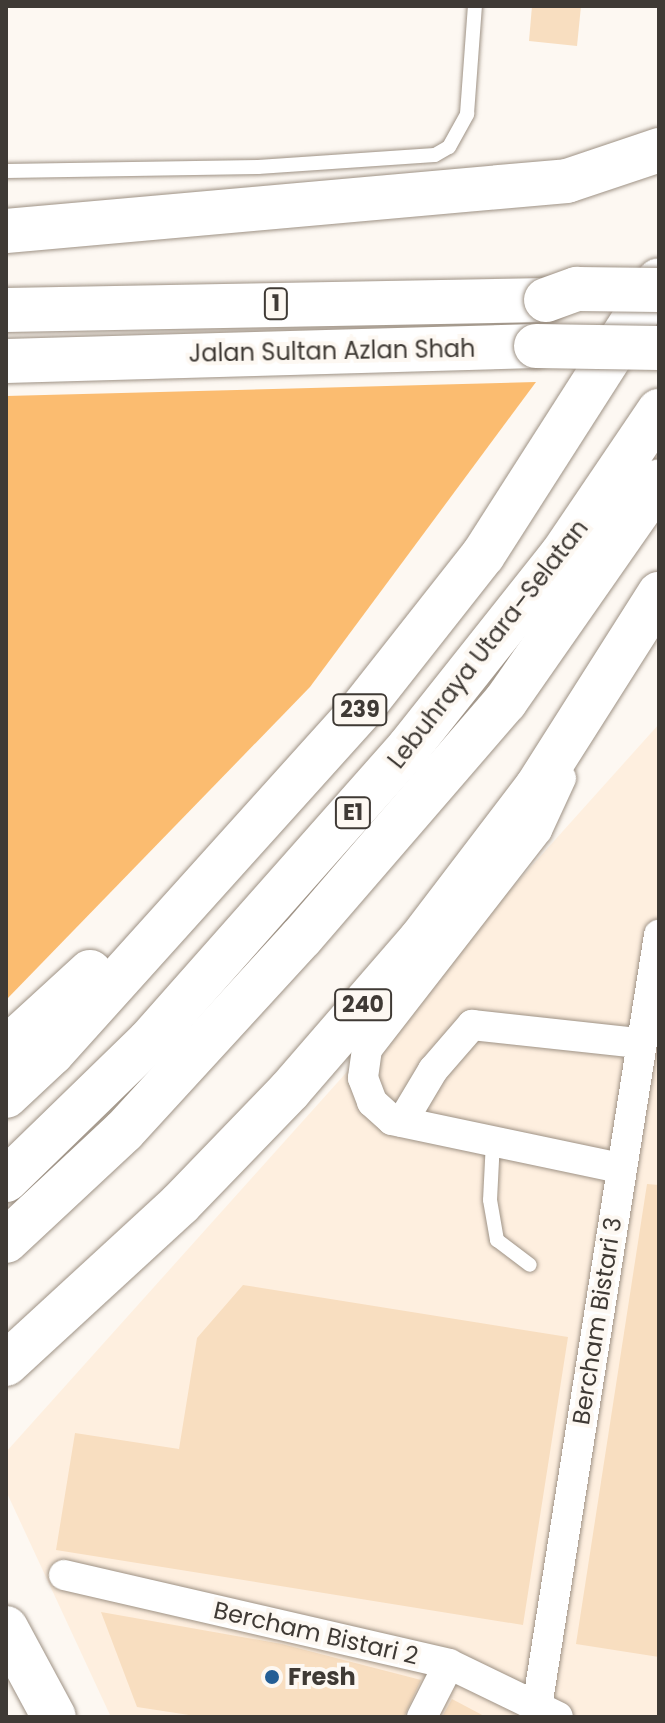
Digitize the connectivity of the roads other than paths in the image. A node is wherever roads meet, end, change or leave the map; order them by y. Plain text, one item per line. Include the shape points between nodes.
1 (475, 6) edge
2 (659, 150) edge
3 (6, 171) edge
4 (418, 178) junction
5 (6, 231) edge
6 (659, 280) edge
7 (659, 290) edge
8 (546, 300) junction
9 (659, 307) edge
10 (6, 310) edge
11 (659, 348) edge
12 (6, 361) edge
13 (659, 411) edge
14 (659, 481) edge
15 (659, 594) edge
16 (608, 678) junction
17 (364, 706) junction
18 (659, 935) edge
19 (639, 1043) junction
20 (6, 1049) edge
21 (6, 1096) edge
22 (402, 1122) junction
23 (493, 1141) junction
24 (620, 1168) junction
25 (6, 1180) edge
26 (6, 1241) edge
27 (530, 1265) dead end
28 (6, 1364) edge
29 (64, 1575) dead end
30 (6, 1628) edge
31 (449, 1664) junction
32 (6, 1679) edge
33 (548, 1712) edge
34 (23, 1717) edge
35 (54, 1717) edge
36 (422, 1717) edge

1 - 4 lane via 467,114 449,147
2 - 4 main road via 567,181
3 - 4 lane
4 - 5 main road
6 - 17 main road, 239 via 483,555
7 - 8 main road, Jalan Sultan Azlan Shah / 1, bridge via 577,289
8 - 9 main road via 578,307
8 - 10 main road, Jalan Sultan Azlan Shah / 1
11 - 12 main road, Jalan Sultan Azlan Shah / 1, bridge via 536,346
13 - 25 main road, Lebuhraya Utara–Selatan / E1 via 562,554 389,771 149,1041
14 - 26 main road, Lebuhraya Utara–Selatan / E1 via 495,713 135,1120
15 - 16 main road, 240
16 - 22 street via 537,830 367,1049 363,1078 372,1102
16 - 28 main road, 240 via 536,788 420,940 290,1090 180,1204
17 - 20 main road via 269,786 77,985
17 - 21 main road, 239 via 52,1053
18 - 19 street, Bercham Bistari 3
19 - 22 street via 472,1025 433,1070
19 - 24 street, Bercham Bistari 3
22 - 23 street
23 - 24 street
23 - 27 lane via 490,1200 497,1240
24 - 33 street, Bercham Bistari 3
29 - 31 street, Bercham Bistari 2
30 - 35 main road
31 - 33 street, Bercham Bistari 2
31 - 36 street
32 - 34 main road

